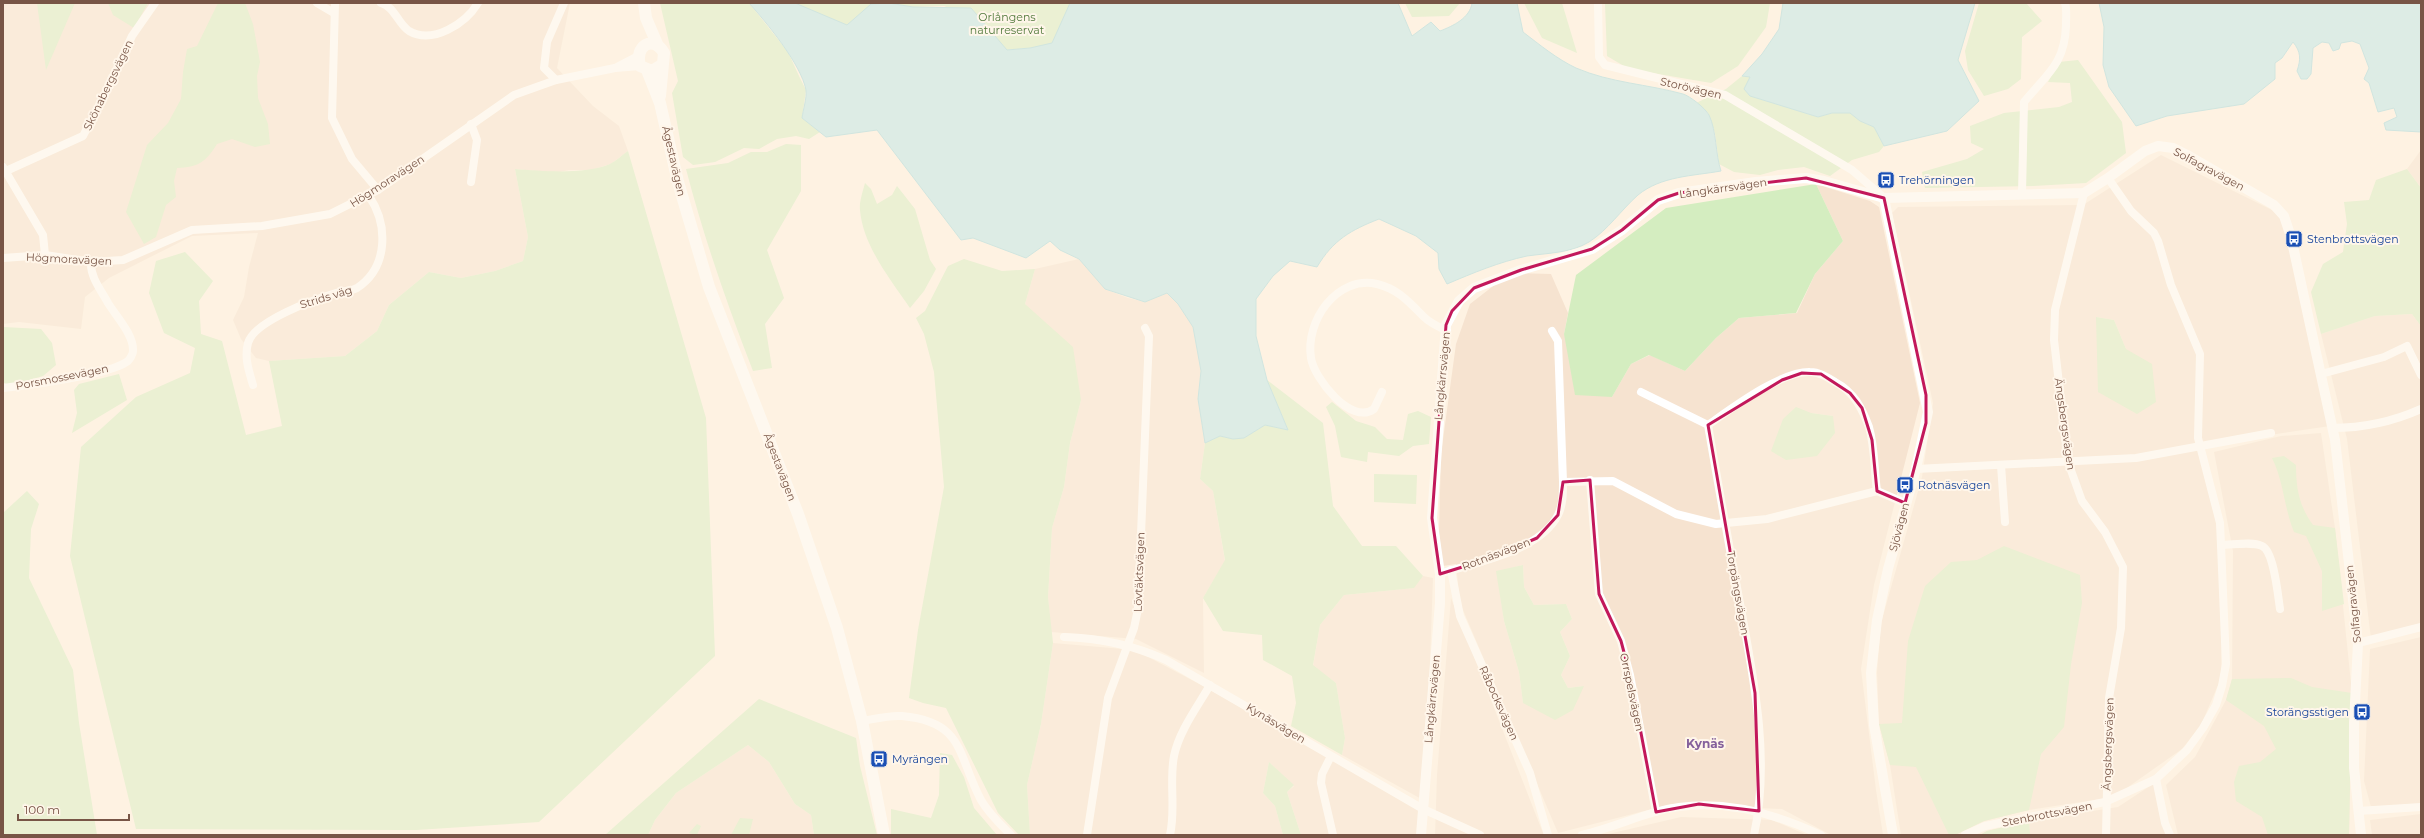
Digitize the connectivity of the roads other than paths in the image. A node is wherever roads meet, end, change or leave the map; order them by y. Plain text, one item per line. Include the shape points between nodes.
1 (155, 3) edge
2 (317, 3) edge
3 (334, 3) edge
4 (381, 3) edge
5 (478, 3) edge
6 (564, 3) edge
7 (644, 3) edge
8 (1598, 3) edge
9 (2065, 3) edge
10 (334, 13) junction
11 (646, 18) junction
12 (658, 46) junction
13 (642, 60) junction
14 (662, 65) junction
15 (556, 80) junction
16 (660, 104) junction
17 (471, 124) junction
18 (4, 169) edge
19 (2108, 178) junction
20 (471, 182) dead end
21 (378, 190) junction
22 (2084, 193) junction
23 (2022, 194) junction
24 (369, 196) junction
25 (1884, 198) junction
26 (45, 256) junction
27 (3, 258) edge
28 (91, 262) junction
29 (1145, 328) dead end
30 (1447, 331) junction
31 (1552, 331) dead end
32 (2321, 374) junction
33 (2421, 375) edge
34 (253, 385) dead end
35 (3, 388) edge
36 (1382, 392) dead end
37 (1641, 392) dead end
38 (2421, 409) edge
39 (1708, 425) junction
40 (2332, 428) junction
41 (2271, 432) dead end
42 (2199, 446) junction
43 (2068, 462) junction
44 (2001, 465) junction
45 (1916, 469) junction
46 (1590, 480) junction
47 (1563, 482) junction
48 (1877, 490) junction
49 (1905, 503) junction
50 (2005, 522) dead end
51 (1726, 524) junction
52 (2221, 545) junction
53 (1451, 570) junction
54 (1440, 574) junction
55 (2280, 609) dead end
56 (2421, 627) edge
57 (1064, 637) dead end
58 (2358, 643) junction
59 (1127, 645) junction
60 (1210, 685) junction
61 (862, 720) junction
62 (1331, 756) junction
63 (2156, 779) junction
64 (2105, 802) junction
65 (2421, 807) edge
66 (1423, 809) junction
67 (1759, 811) junction
68 (2358, 811) junction
69 (1656, 812) junction
70 (884, 835) edge
71 (1011, 835) edge
72 (1087, 835) edge
73 (1170, 835) edge
74 (1333, 835) edge
75 (1421, 835) edge
76 (1480, 835) edge
77 (1548, 835) edge
78 (1582, 835) edge
79 (1754, 835) edge
80 (1821, 835) edge
81 (1893, 835) edge
82 (1965, 835) edge
83 (2106, 835) edge
84 (2170, 835) edge
85 (2361, 835) edge

1 - 18 street, Skönabergsvägen via 132,36 83,136
2 - 10 street
3 - 10 street
4 - 5 street via 390,8 409,31 426,34 460,24
6 - 15 street via 544,53 544,68
7 - 11 main road, Ågestavägen
8 - 25 street, Storövägen via 1599,57 1605,65 1725,95 1852,170
9 - 23 street via 2066,34 2063,51 2048,77 2024,102
10 - 21 street via 332,118 352,159
11 - 12 main road, Ågestavägen
11 - 13 main road, Ågestavägen
12 - 13 main road via 646,44
12 - 14 main road, Ågestavägen via 664,53
13 - 14 main road via 652,71
13 - 15 street, Högmoravägen
13 - 16 main road, Ågestavägen
14 - 16 main road, Ågestavägen
15 - 17 street, Högmoravägen via 514,95
16 - 61 main road, Ågestavägen via 678,182 709,287 798,514 837,628
17 - 20 street via 477,140
17 - 21 street, Högmoravägen
18 - 26 street via 43,235
19 - 22 street, Solfagravägen
19 - 32 street, Solfagravägen via 2145,151 2158,146 2173,148 2277,208 2284,216 2291,237
19 - 42 street, Stenbrottsvägen via 2131,211 2154,233 2171,285 2198,347
21 - 24 street, Högmoravägen
22 - 23 street
22 - 43 street, Ängsbergsvägen via 2055,310 2054,340
23 - 25 street
24 - 28 street, Högmoravägen via 330,214 262,226 192,230 122,260
24 - 34 street, Strids väg via 378,210 382,225 382,250 375,267 356,289 302,304 254,334 248,342 246,358
25 - 30 street, Långkärrsvägen via 1806,178 1687,192 1658,200 1622,230 1592,249 1521,270 1474,288 1452,311 1446,325
25 - 45 street, Sjövägen via 1926,395 1928,412
26 - 27 street, Högmoravägen
26 - 28 street, Högmoravägen
28 - 35 street, Porsmossevägen via 98,286 133,346 133,353 128,361 79,376
29 - 59 street, Lövtäktsvägen via 1149,336 1138,609
30 - 36 street via 1430,322 1409,301 1388,288 1366,282 1356,283 1337,292 1318,318 1312,335 1311,356 1315,370 1337,399 1355,412 1365,413 1374,409
30 - 54 street, Långkärrsvägen via 1432,518
31 - 47 street via 1558,341
32 - 33 street via 2384,358 2407,346
32 - 40 street, Solfagravägen
37 - 39 street
38 - 40 street via 2385,422 2356,428
39 - 48 street via 1782,380 1802,373 1821,374 1850,393 1862,408 1872,440
39 - 51 street, Torpängsvägen
40 - 58 street, Solfagravägen
41 - 42 street
42 - 43 street via 2136,458
42 - 52 street, Stenbrottsvägen via 2220,523
43 - 44 street
43 - 64 street, Ängsbergsvägen via 2082,501 2105,532 2123,567 2121,628 2109,698
44 - 45 street
44 - 50 street
45 - 49 street, Sjövägen
46 - 47 street
46 - 51 street via 1610,481 1622,485 1655,505 1686,518
46 - 69 street, Orrspelsvägen via 1599,594 1620,641 1630,675
47 - 53 street, Rotnäsvägen via 1558,515 1536,538 1521,547
48 - 49 street
48 - 51 street via 1767,519
49 - 81 street, Sjövägen via 1877,620 1871,673 1874,725
51 - 67 street, Torpängsvägen via 1755,693 1759,738
52 - 55 street via 2258,545 2266,549 2270,557
52 - 63 street, Stenbrottsvägen via 2226,664 2222,686 2216,705 2203,728 2187,750
53 - 54 street, Rotnäsvägen
53 - 77 street, Råbocksvägen via 1460,616 1530,774
54 - 66 street, Långkärrsvägen via 1440,603
56 - 58 street
57 - 59 street, Kynäsvägen via 1091,638
58 - 68 street, Solfagravägen via 2354,768
59 - 60 street, Kynäsvägen via 1166,660
59 - 72 street, Lövtäktsvägen via 1105,711
60 - 62 street, Kynäsvägen
60 - 73 street via 1176,748 1173,768 1174,808
61 - 70 main road, Ågestavägen
61 - 71 street via 900,716 921,719 944,728 957,744 981,800 992,816
62 - 66 street, Kynäsvägen
62 - 74 street via 1320,783
63 - 64 street, Stenbrottsvägen
63 - 84 street
64 - 82 street, Stenbrottsvägen via 1985,826
64 - 83 street, Ängsbergsvägen
65 - 68 street
66 - 75 street, Långkärrsvägen
66 - 76 street, Kynäsvägen
67 - 69 street via 1699,804
67 - 79 street, Torpängsvägen
67 - 80 street via 1793,822
68 - 85 street, Solfagravägen
69 - 78 street

